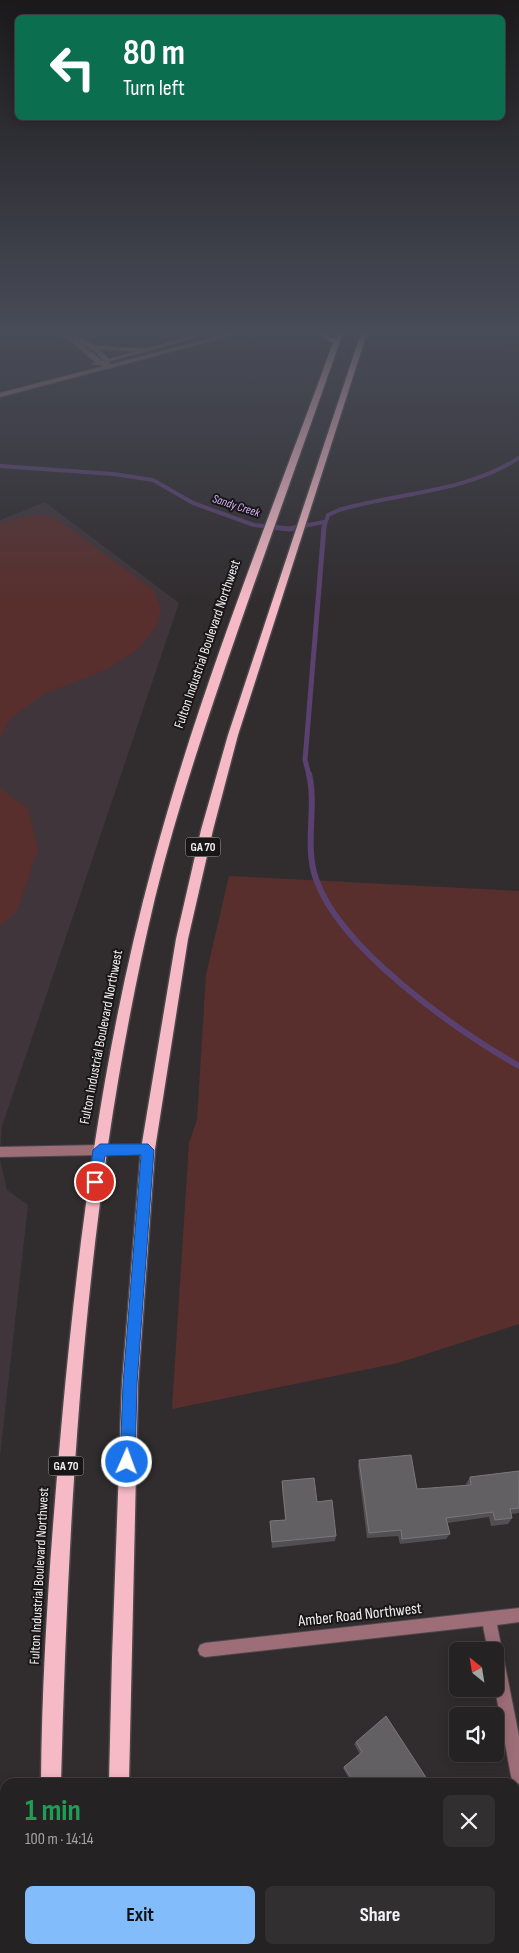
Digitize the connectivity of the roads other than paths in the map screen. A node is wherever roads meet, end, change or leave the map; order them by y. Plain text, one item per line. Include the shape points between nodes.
1 (309, 421) edge
2 (335, 421) edge
3 (100, 1150) junction
4 (148, 1150) junction
5 (0, 1152) edge
6 (519, 1614) edge
7 (489, 1619) junction
8 (205, 1650) dead end
9 (519, 1776) edge
10 (51, 1778) edge
11 (119, 1778) edge

1 - 3 main road, Fulton Industrial Boulevard Northwest / GA 70 via 198,730 169,824 141,932
2 - 4 main road, GA 70 via 233,735 207,830 182,939
3 - 4 street
3 - 5 street
3 - 10 main road, Fulton Industrial Boulevard Northwest / GA 70 via 70,1396 55,1641
4 - 11 main road, GA 70 via 130,1384
6 - 7 street, Amber Road Northwest
7 - 8 street, Amber Road Northwest
7 - 9 street

